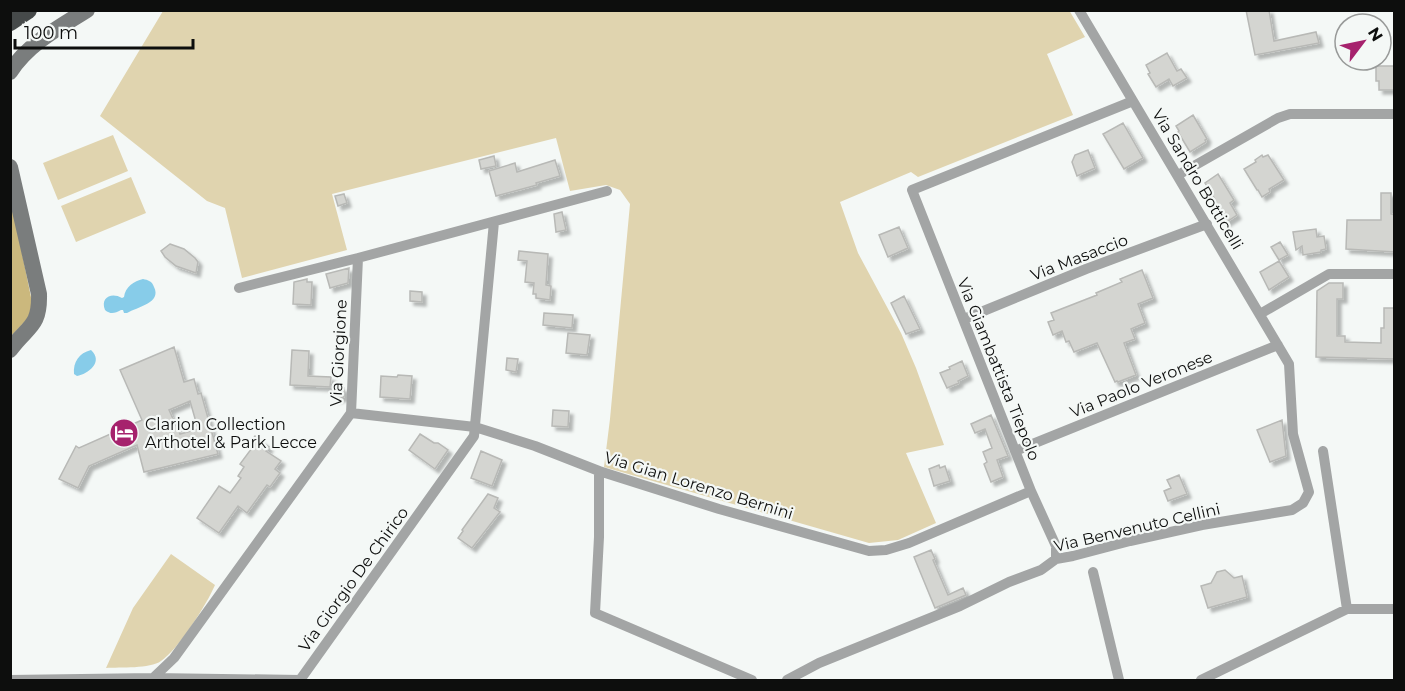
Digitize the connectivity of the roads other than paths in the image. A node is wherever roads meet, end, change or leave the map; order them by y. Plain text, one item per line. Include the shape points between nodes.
1 (28, 10) edge
2 (87, 10) edge
3 (1079, 10) edge
4 (10, 21) edge
5 (10, 72) edge
6 (1133, 101) junction
7 (1395, 114) edge
8 (10, 167) edge
9 (1178, 176) junction
10 (607, 191) dead end
11 (494, 222) junction
12 (1207, 224) junction
13 (358, 258) junction
14 (1395, 274) edge
15 (239, 288) dead end
16 (1260, 314) junction
17 (964, 319) junction
18 (16, 339) edge
19 (1278, 345) junction
20 (10, 350) edge
21 (1289, 364) joint
22 (351, 413) junction
23 (475, 427) junction
24 (1323, 450) dead end
25 (1016, 451) junction
26 (599, 471) junction
27 (1031, 491) junction
28 (1056, 559) junction
29 (1093, 572) dead end
30 (1347, 609) junction
31 (1395, 609) edge
32 (153, 678) junction
33 (10, 680) edge
34 (300, 680) edge
35 (752, 681) edge
36 (787, 681) edge
37 (1119, 681) edge
38 (1201, 681) edge

1 - 4 highway
2 - 5 street via 27,51
3 - 6 street, Via Sandro Botticelli
6 - 9 street, Via Sandro Botticelli
6 - 17 street, Via Giambattista Tiepolo via 912,190
7 - 9 street via 1290,114
8 - 18 street via 39,294 36,320
9 - 12 street, Via Sandro Botticelli
10 - 11 street
11 - 13 street
11 - 23 street, Via Giorgio De Chirico
12 - 16 street, Via Sandro Botticelli
12 - 17 street, Via Masaccio
13 - 15 street
13 - 22 street, Via Giorgione
14 - 16 street via 1329,274
16 - 19 street, Via Sandro Botticelli
17 - 25 street, Via Giambattista Tiepolo
18 - 20 street
19 - 21 street, Via Sandro Botticelli
19 - 25 street, Via Paolo Veronese
21 - 28 street, Via Benvenuto Cellini via 1293,434 1309,492 1303,503 1292,510 1202,525
22 - 23 street, Via Gian Lorenzo Bernini
22 - 32 street, Via Giorgione via 174,658
23 - 26 street, Via Gian Lorenzo Bernini
23 - 34 street, Via Giorgio De Chirico via 474,436
24 - 30 street
25 - 27 street, Via Giambattista Tiepolo
26 - 27 street, Via Gian Lorenzo Bernini via 869,551 909,543
26 - 35 street via 595,613
27 - 28 street, Via Giambattista Tiepolo via 1056,546
28 - 36 street, Via Benvenuto Cellini via 1041,570 819,663
29 - 37 street
30 - 31 street
30 - 38 street
32 - 33 street, Via Giorgio De Chirico
32 - 34 street, Via Giorgio De Chirico

